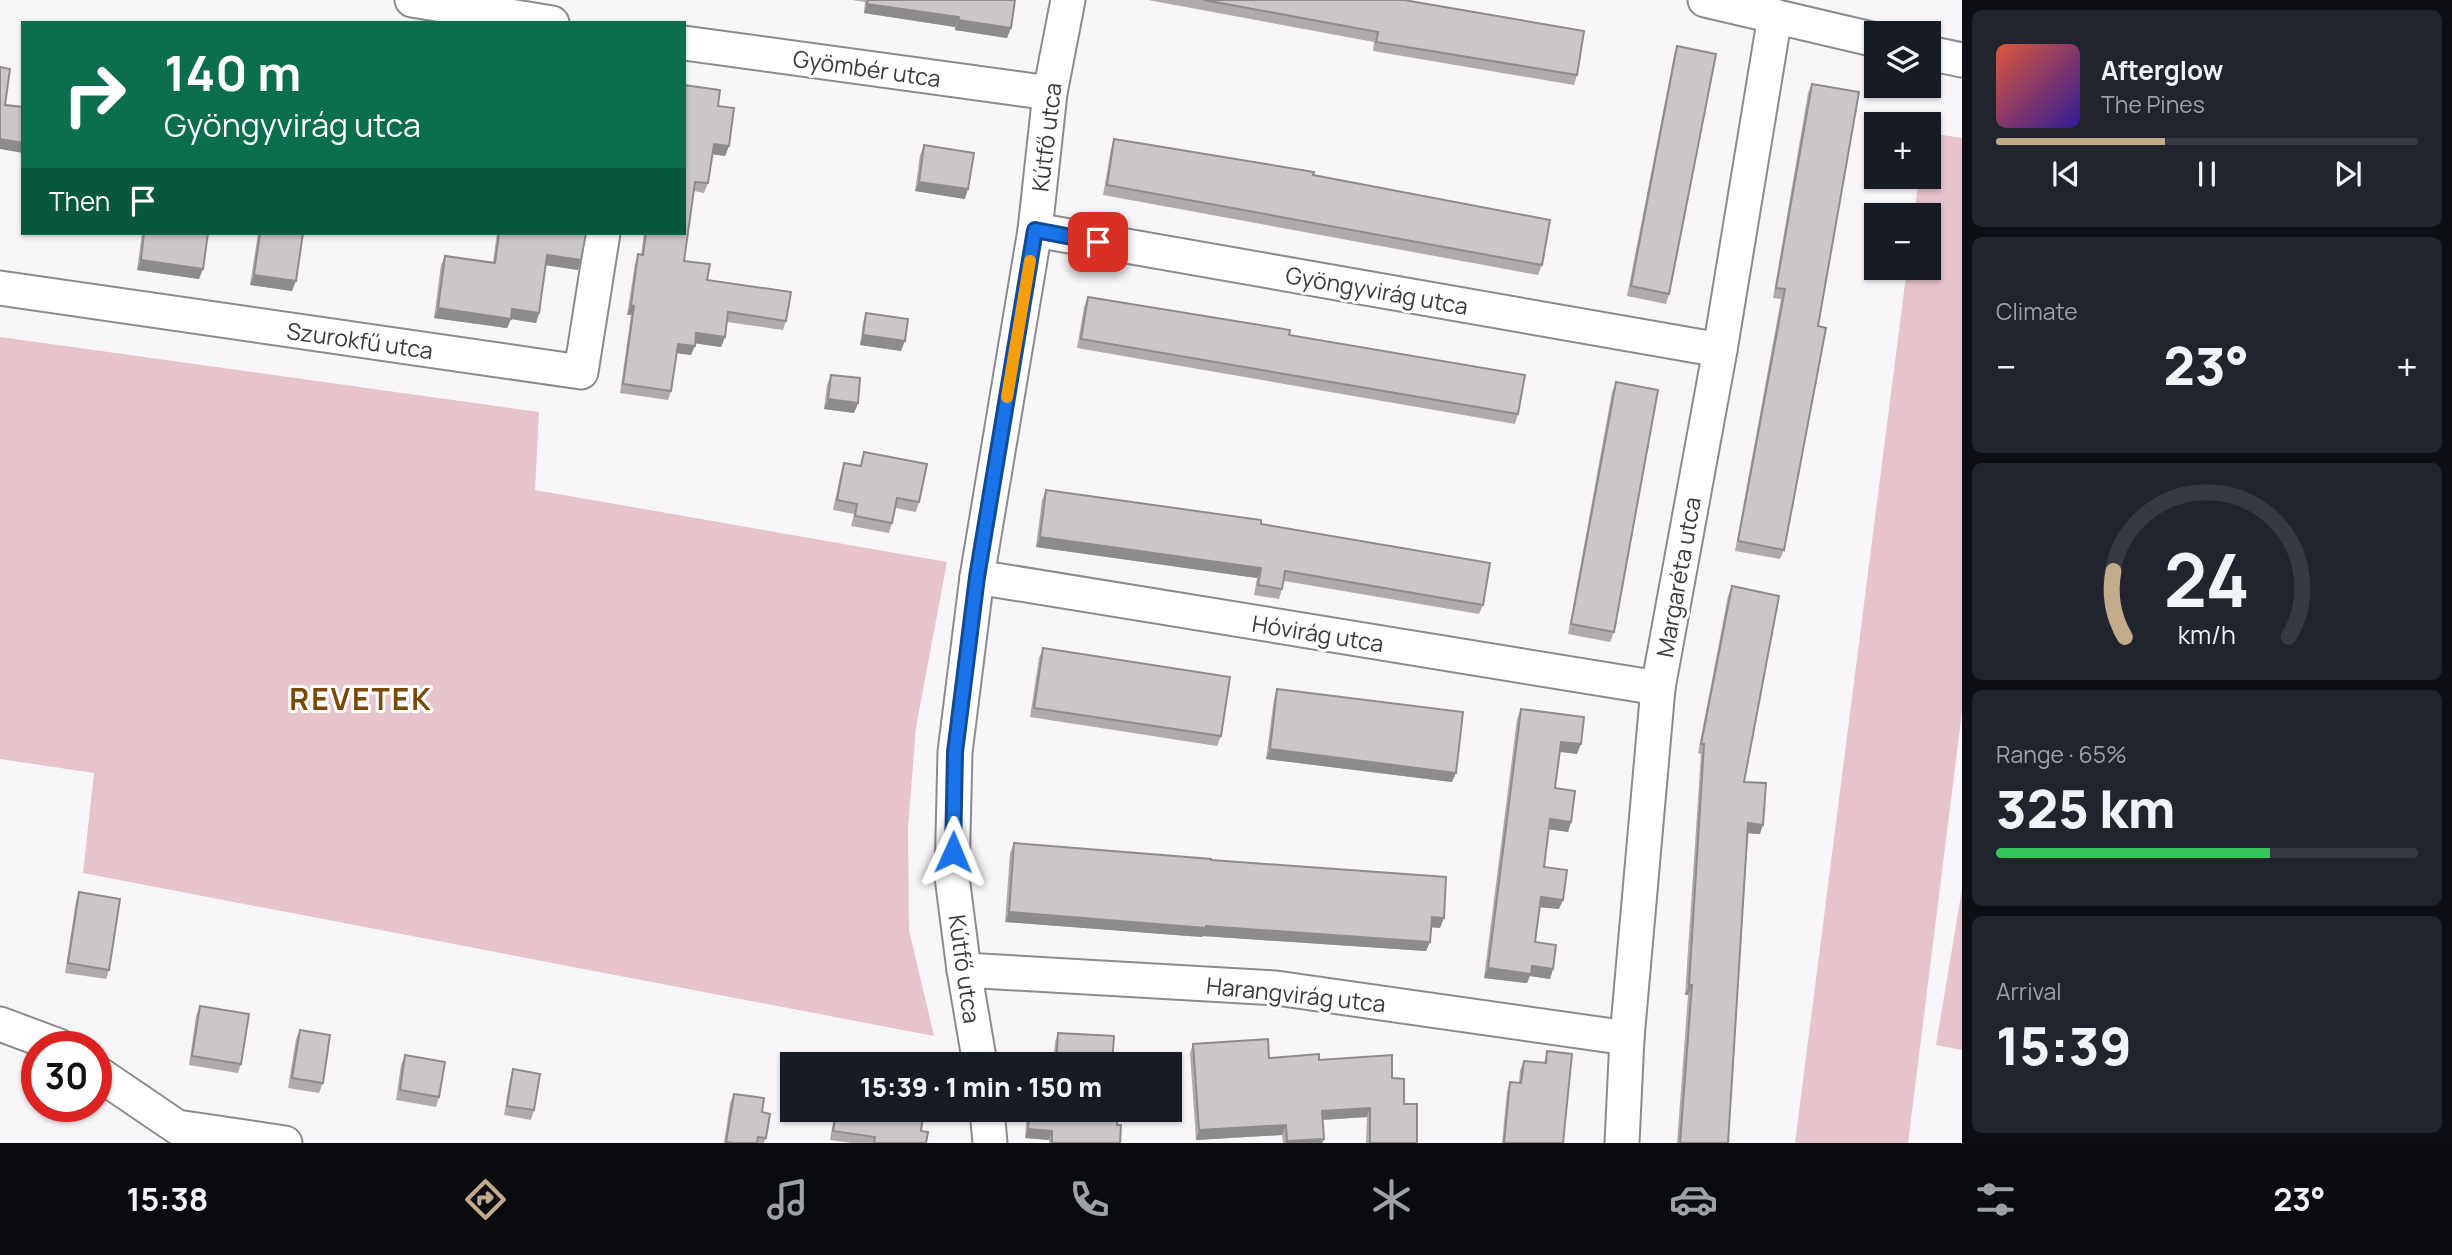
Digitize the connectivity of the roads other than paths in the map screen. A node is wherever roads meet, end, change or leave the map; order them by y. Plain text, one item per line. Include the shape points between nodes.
1 (412, 0) edge
2 (1068, 0) edge
3 (1705, 0) edge
4 (1775, 16) junction
5 (540, 21) edge
6 (1864, 37) edge
7 (686, 43) edge
8 (1941, 56) edge
9 (1962, 60) edge
10 (1050, 93) junction
11 (1035, 230) junction
12 (603, 235) edge
13 (0, 288) edge
14 (1720, 350) junction
15 (977, 577) junction
16 (1658, 688) junction
17 (964, 970) junction
18 (0, 1024) edge
19 (21, 1032) edge
20 (1627, 1038) junction
21 (978, 1052) edge
22 (112, 1085) edge
23 (988, 1122) edge
24 (176, 1135) edge
25 (285, 1143) edge
26 (990, 1143) edge
27 (1622, 1143) edge

1 - 5 street
2 - 10 street, Kútfő utca
3 - 4 street
4 - 6 street
4 - 14 street, Margaréta utca
7 - 10 street, Gyömbér utca
8 - 9 street
10 - 11 street, Kútfő utca
11 - 14 street, Gyöngyvirág utca
11 - 15 street, Kútfő utca
12 - 13 street, Szurokfű utca via 581,372
14 - 16 street, Margaréta utca
15 - 16 street, Hóvirág utca
15 - 17 street, Kútfő utca via 955,752 952,877
16 - 20 street, Margaréta utca
17 - 20 street, Harangvirág utca via 1276,988
17 - 21 street, Kútfő utca
18 - 19 street
20 - 27 street, Margaréta utca
22 - 24 street
23 - 26 street
24 - 25 street

